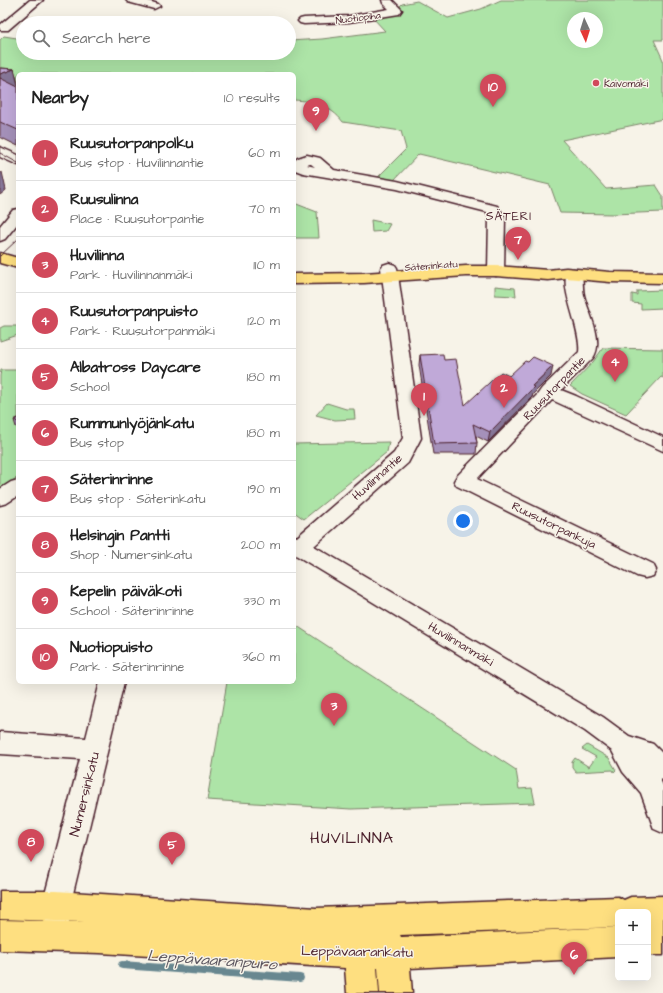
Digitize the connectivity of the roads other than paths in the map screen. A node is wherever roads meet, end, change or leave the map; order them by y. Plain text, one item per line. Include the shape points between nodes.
1 (37, 0) edge
2 (132, 0) edge
3 (390, 0) edge
4 (154, 6) dead end
5 (18, 16) edge
6 (16, 18) edge
7 (304, 21) dead end
8 (4, 28) dead end
9 (329, 173) dead end
10 (10, 220) edge
11 (0, 236) edge
12 (0, 258) edge
13 (16, 262) edge
14 (496, 267) junction
15 (0, 269) edge
16 (296, 270) edge
17 (16, 272) edge
18 (389, 272) junction
19 (570, 273) junction
20 (663, 278) edge
21 (296, 279) edge
22 (548, 392) junction
23 (663, 445) edge
24 (464, 481) joint
25 (16, 488) edge
26 (0, 498) edge
27 (296, 546) edge
28 (645, 570) dead end
29 (111, 684) edge
30 (0, 743) edge
31 (95, 749) junction
32 (659, 777) edge
33 (663, 821) edge
34 (0, 905) edge
35 (56, 906) junction
36 (651, 911) edge
37 (663, 911) edge
38 (615, 912) edge
39 (377, 921) junction
40 (0, 936) edge
41 (47, 937) junction
42 (651, 940) edge
43 (663, 940) edge
44 (615, 942) edge
45 (360, 953) junction
46 (393, 953) junction
47 (363, 993) edge
48 (396, 993) edge

1 - 5 street
2 - 4 street
3 - 7 street, Nuotiopiha via 395,12 349,19
6 - 8 street
9 - 14 street via 397,185 492,209 497,216
10 - 11 street
12 - 13 main road
14 - 18 main road, Säterinkatu via 466,271
14 - 19 main road, Säterinkatu via 548,275
15 - 17 main road
16 - 18 main road, Säterinkatu
18 - 21 main road, Säterinkatu
18 - 27 street, Huvilinnantie via 412,438 400,458
19 - 20 main road, Säterinkatu
19 - 22 street, Ruusutorpantie via 588,349 587,354
22 - 23 street
22 - 24 street, Ruusutorpantie
24 - 28 street, Ruusutorpankuja
25 - 26 street
27 - 32 street, Huvilinnanmäki via 594,724 621,744 632,764
29 - 31 street, Numersinkatu
30 - 31 street
31 - 35 street, Numersinkatu
32 - 33 street, Huvilinnanmäki via 657,800
34 - 35 main road
35 - 39 main road via 316,923
35 - 41 street, Numersinkatu
36 - 37 main road
38 - 39 main road
39 - 45 main road
39 - 46 main road
40 - 41 main road, Leppävaarankatu
41 - 45 main road, Leppävaarankatu
42 - 43 main road
44 - 46 main road, Leppävaarankatu
45 - 46 main road, Leppävaarankatu
45 - 47 main road
46 - 48 main road

